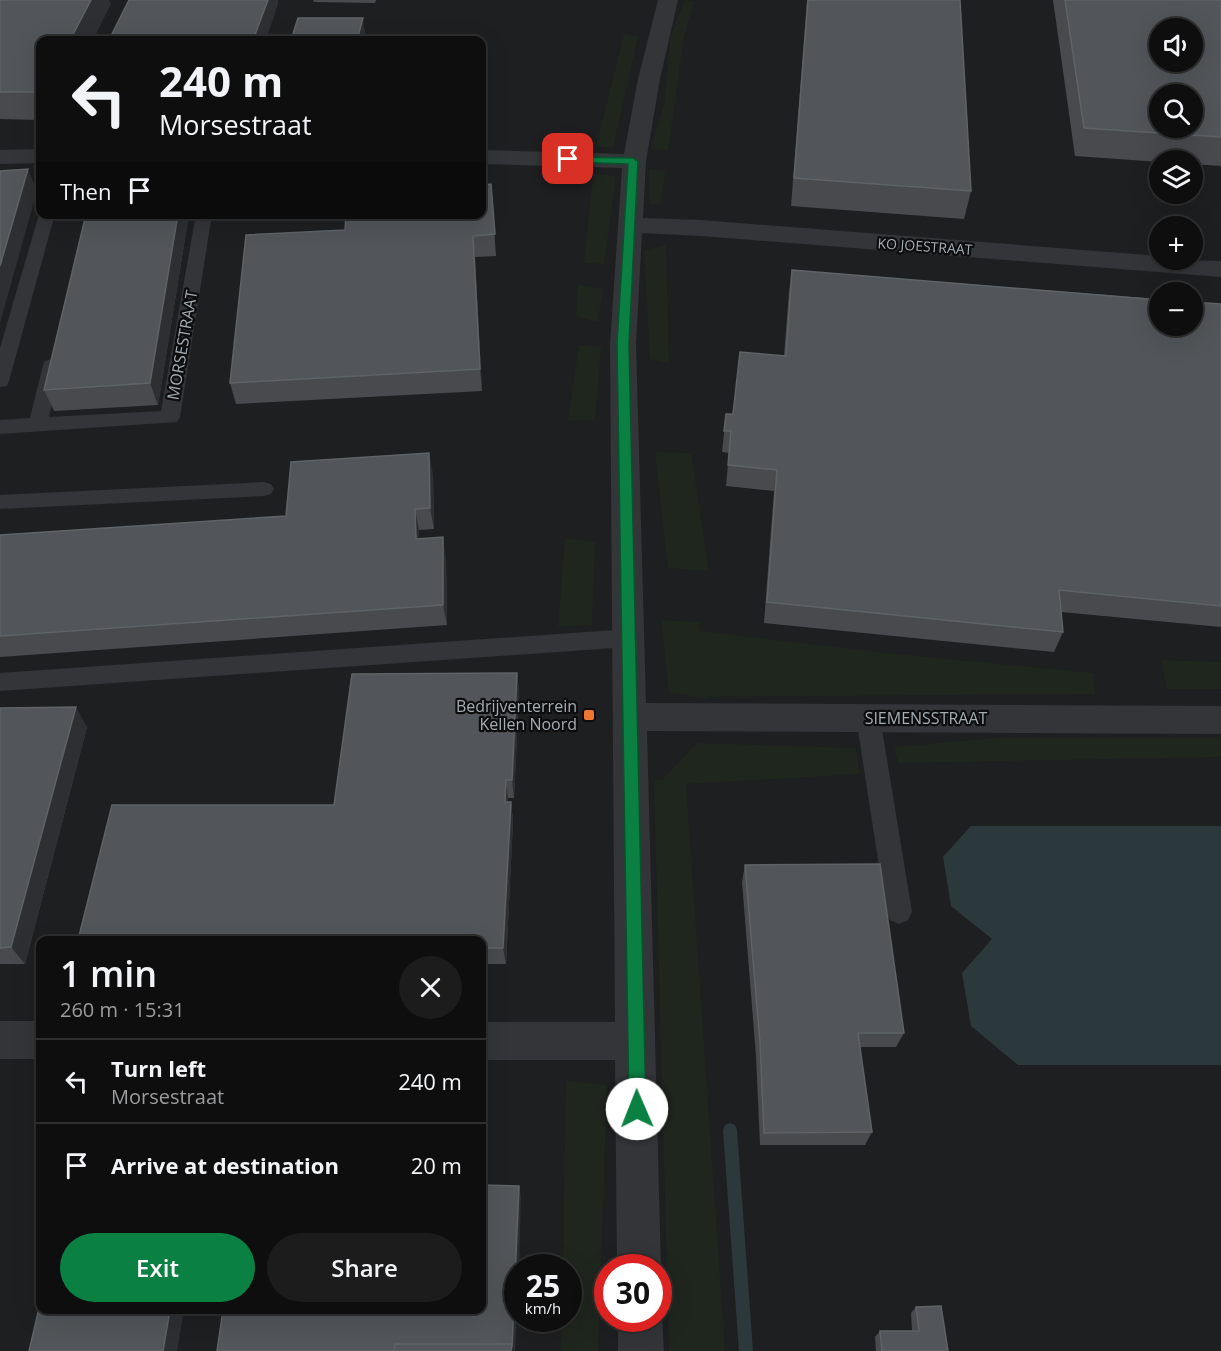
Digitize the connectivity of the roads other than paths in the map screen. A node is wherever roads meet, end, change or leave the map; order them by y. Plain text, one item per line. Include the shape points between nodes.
1 (668, 0) edge
2 (36, 156) edge
3 (0, 157) edge
4 (486, 157) edge
5 (633, 161) junction
6 (46, 219) edge
7 (203, 219) edge
8 (629, 225) junction
9 (1221, 269) edge
10 (56, 347) edge
11 (0, 381) edge
12 (38, 425) junction
13 (0, 427) edge
14 (264, 489) dead end
15 (0, 502) edge
16 (629, 638) junction
17 (0, 682) edge
18 (630, 717) junction
19 (868, 717) junction
20 (1221, 720) edge
21 (899, 912) dead end
22 (0, 1040) edge
23 (36, 1040) edge
24 (486, 1041) edge
25 (636, 1041) junction
26 (639, 1254) edge
27 (640, 1332) edge
28 (641, 1351) edge

1 - 5 street
2 - 3 street
4 - 5 street
5 - 8 street
6 - 11 lane
7 - 12 lane, MORSESTRAAT via 170,417
8 - 9 street, KO JOESTRAAT
8 - 16 street via 623,344
10 - 12 lane
12 - 13 lane, MORSESTRAAT
14 - 15 lane
16 - 17 lane
16 - 18 street
18 - 19 street, SIEMENSSTRAAT
18 - 25 street
19 - 20 street, SIEMENSSTRAAT
19 - 21 lane
22 - 23 street
24 - 25 street
25 - 26 street
27 - 28 street

